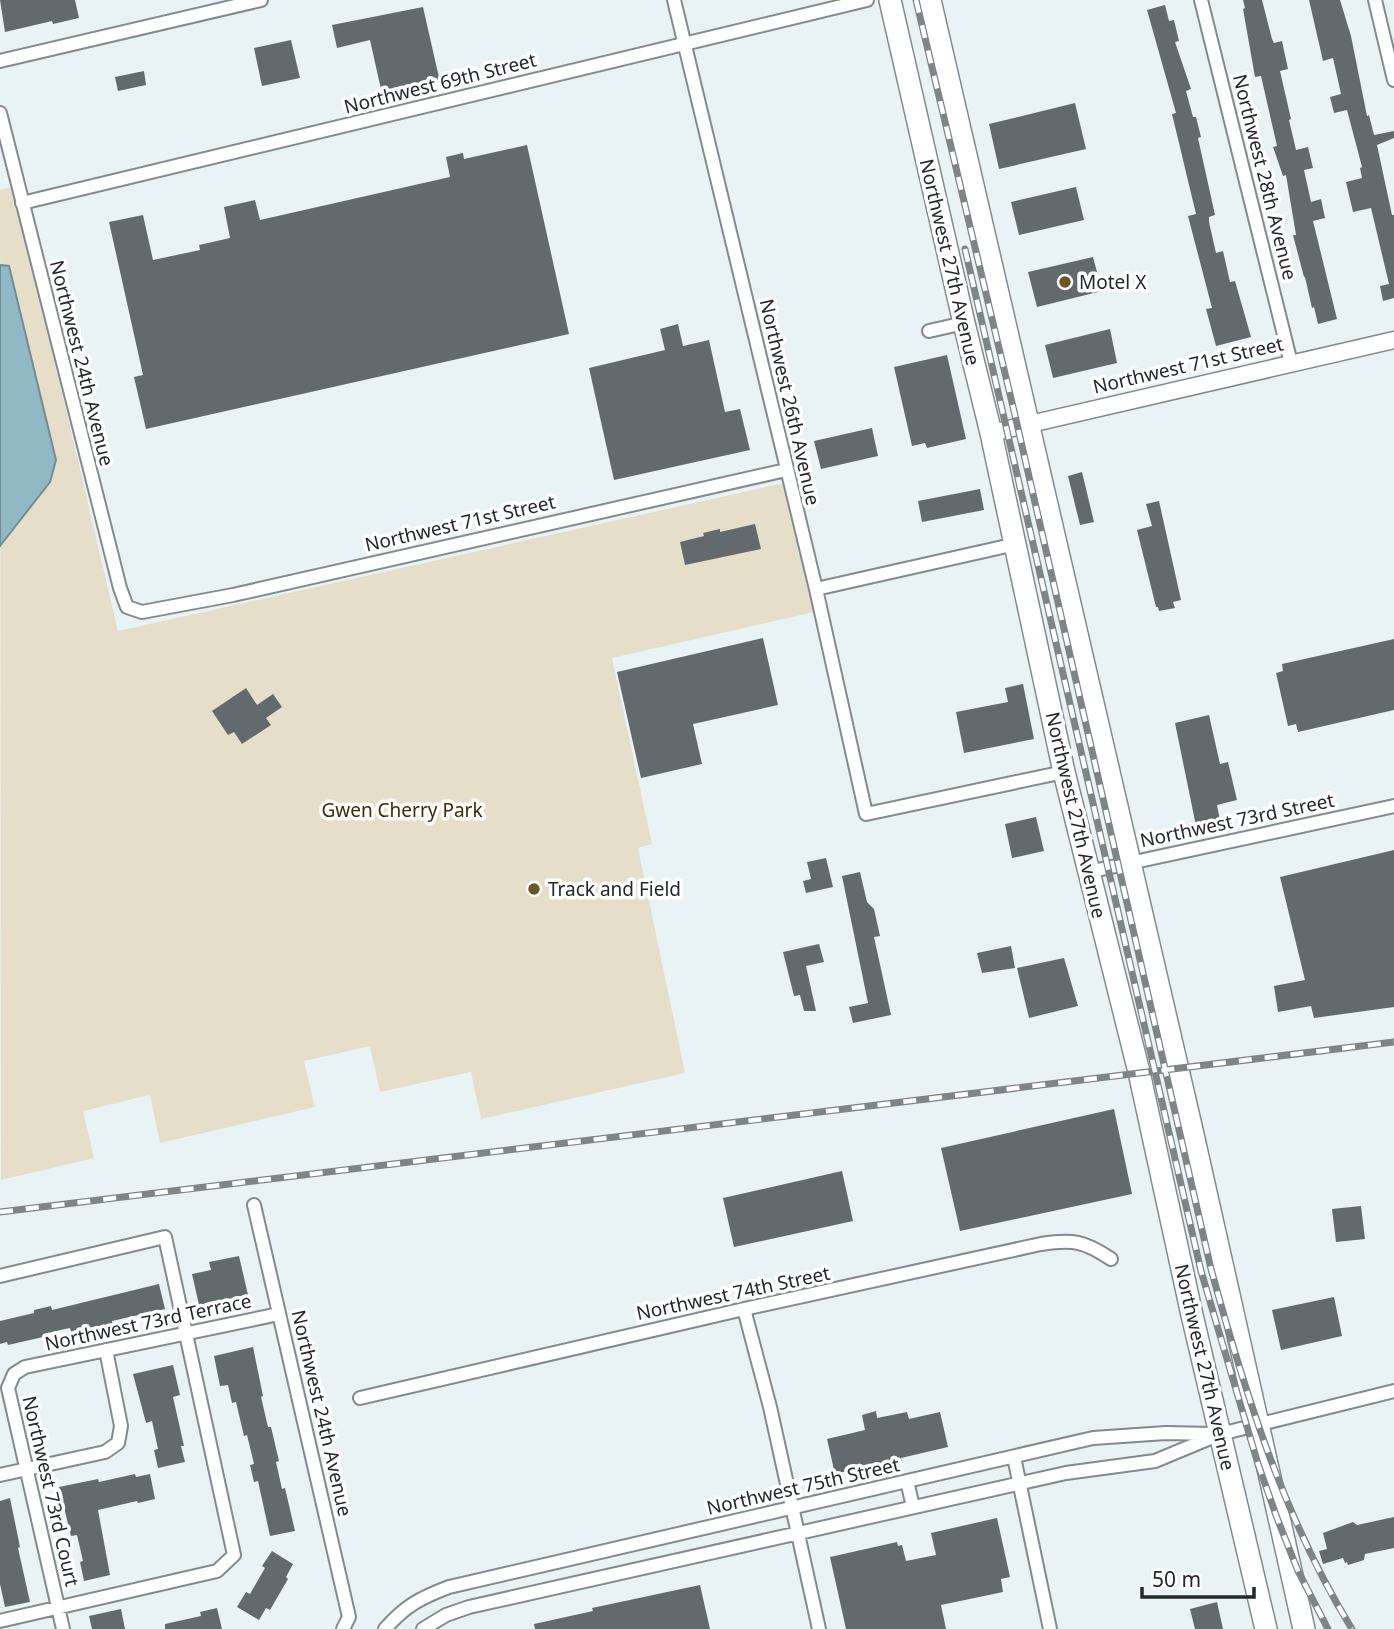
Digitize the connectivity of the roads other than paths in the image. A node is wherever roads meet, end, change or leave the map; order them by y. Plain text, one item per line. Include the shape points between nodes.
1 (261, 0) edge
2 (674, 0) edge
3 (867, 0) edge
4 (890, 0) edge
5 (930, 0) edge
6 (1201, 0) edge
7 (1375, 0) edge
8 (686, 43) junction
9 (0, 61) edge
10 (1394, 80) edge
11 (0, 113) edge
12 (22, 203) junction
13 (964, 323) junction
14 (929, 331) dead end
15 (1394, 340) edge
16 (1291, 363) junction
17 (1030, 423) junction
18 (991, 433) junction
19 (786, 470) junction
20 (1016, 544) junction
21 (816, 589) junction
22 (142, 612) joint
23 (1064, 772) junction
24 (1394, 806) edge
25 (1130, 862) junction
26 (1088, 873) junction
27 (254, 1205) dead end
28 (1111, 1259) dead end
29 (0, 1276) edge
30 (744, 1309) junction
31 (279, 1314) junction
32 (186, 1334) junction
33 (106, 1350) junction
34 (25, 1367) joint
35 (1394, 1391) edge
36 (360, 1398) dead end
37 (1258, 1426) junction
38 (1220, 1434) junction
39 (1014, 1457) junction
40 (26, 1469) junction
41 (0, 1475) edge
42 (907, 1481) junction
43 (1019, 1483) junction
44 (914, 1507) junction
45 (791, 1508) junction
46 (797, 1533) junction
47 (664, 1537) junction
48 (670, 1562) junction
49 (550, 1564) junction
50 (555, 1588) junction
51 (58, 1608) junction
52 (0, 1621) edge
53 (63, 1629) edge
54 (343, 1629) edge
55 (385, 1629) edge
56 (423, 1629) edge
57 (819, 1629) edge
58 (1050, 1629) edge
59 (1266, 1629) edge
60 (1304, 1629) edge

1 - 9 street
2 - 8 street, Northwest 26th Avenue
3 - 8 street, Northwest 69th Street
4 - 13 main road, Northwest 27th Avenue
5 - 17 main road, Northwest 27th Avenue
6 - 16 street, Northwest 28th Avenue
7 - 10 street
8 - 12 street, Northwest 69th Street
8 - 19 street, Northwest 26th Avenue
11 - 12 street, Northwest 24th Avenue
12 - 22 street, Northwest 24th Avenue via 120,588 127,607
13 - 14 street
13 - 18 main road, Northwest 27th Avenue
15 - 16 street, Northwest 71st Street
16 - 17 street, Northwest 71st Street
17 - 18 street, Northwest 71st Street
17 - 25 main road, Northwest 27th Avenue
18 - 20 main road, Northwest 27th Avenue
19 - 21 street, Northwest 26th Avenue
19 - 22 street, Northwest 71st Street
20 - 21 street
20 - 23 main road, Northwest 27th Avenue
21 - 23 street, Northwest 26th Avenue via 866,814
23 - 26 main road, Northwest 27th Avenue
24 - 25 street, Northwest 73rd Street
25 - 26 street, Northwest 73rd Street
25 - 37 main road, Northwest 27th Avenue
26 - 38 main road, Northwest 27th Avenue via 1139,1072
27 - 31 street, Northwest 24th Avenue
28 - 30 street, Northwest 74th Street via 1082,1242 1050,1243
29 - 32 street via 165,1237
30 - 36 street, Northwest 74th Street
30 - 45 street
31 - 32 street, Northwest 73rd Terrace
31 - 54 street, Northwest 24th Avenue via 349,1617
32 - 33 street, Northwest 73rd Terrace
32 - 51 street via 234,1555 217,1571
33 - 34 street, Northwest 73rd Terrace
33 - 40 street via 121,1426 118,1443 105,1452
34 - 40 street, Northwest 73rd Court via 14,1374 8,1388
35 - 37 street, Northwest 75th Street
37 - 38 street, Northwest 75th Street
37 - 60 main road, Northwest 27th Avenue
38 - 39 street, Northwest 75th Street via 1093,1438
38 - 43 street, Northwest 75th Street via 1155,1461
38 - 59 main road, Northwest 27th Avenue
39 - 42 street, Northwest 75th Street
39 - 43 street
40 - 41 street
40 - 51 street, Northwest 73rd Court
42 - 44 street
42 - 45 street, Northwest 75th Street
43 - 44 street, Northwest 75th Street
43 - 58 street
44 - 46 street, Northwest 75th Street
45 - 46 street
45 - 47 street, Northwest 75th Street
46 - 48 street, Northwest 75th Street
46 - 57 street
47 - 48 street
47 - 49 street, Northwest 75th Street
48 - 50 street, Northwest 75th Street
49 - 50 street
49 - 55 street, Northwest 75th Street via 449,1587 402,1610
50 - 56 street, Northwest 75th Street via 469,1607
51 - 52 street
51 - 53 street, Northwest 73rd Court

